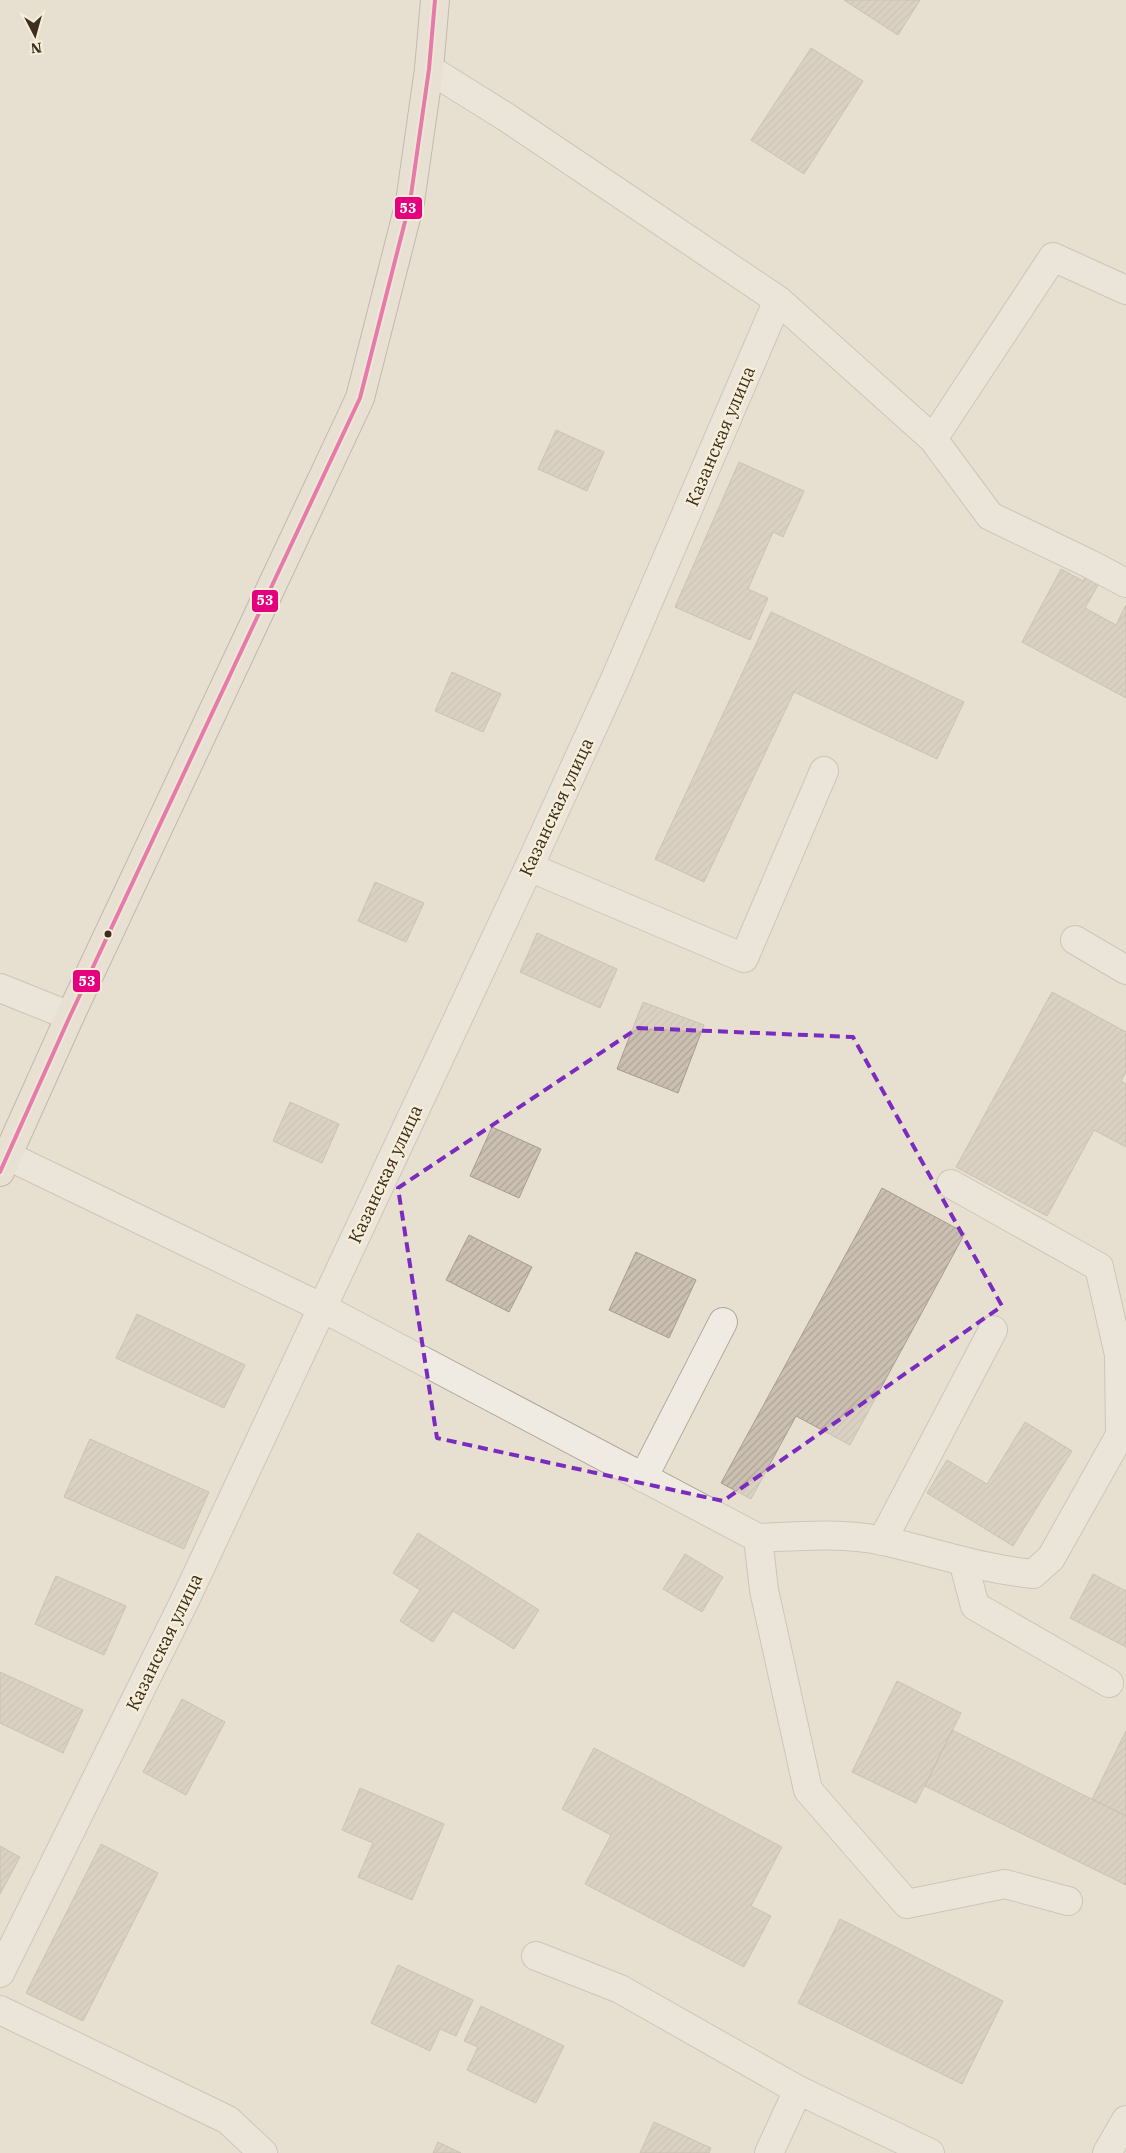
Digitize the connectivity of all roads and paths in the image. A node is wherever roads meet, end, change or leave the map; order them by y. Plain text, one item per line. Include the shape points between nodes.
1 (435, 0) edge
2 (429, 69) junction
3 (1126, 290) edge
4 (778, 300) junction
5 (933, 439) junction
6 (1126, 583) edge
7 (824, 771) dead end
8 (529, 867) junction
9 (1075, 940) dead end
10 (1126, 970) edge
11 (0, 988) edge
12 (70, 1016) junction
13 (4, 1164) edge
14 (951, 1184) dead end
15 (323, 1308) junction
16 (723, 1322) dead end
17 (993, 1330) dead end
18 (1123, 1350) edge
19 (1123, 1436) edge
20 (643, 1478) junction
21 (758, 1538) junction
22 (882, 1541) junction
23 (964, 1562) junction
24 (1108, 1683) dead end
25 (1068, 1901) dead end
26 (536, 1956) dead end
27 (0, 1973) edge
28 (0, 2010) edge
29 (798, 2090) junction
30 (1126, 2120) edge
31 (262, 2153) edge
32 (769, 2153) edge
33 (930, 2153) edge
34 (1107, 2153) edge

1 - 2 main road
2 - 4 street
2 - 12 main road via 410,202 360,398
3 - 5 street via 1053,257
4 - 5 street
4 - 8 street, Казанская улица via 616,679
5 - 6 street via 990,516
7 - 8 street via 744,958
8 - 15 street, Казанская улица
9 - 10 street
11 - 12 street
12 - 13 main road
13 - 15 street
14 - 18 street via 1099,1267
15 - 20 street
15 - 27 street, Казанская улица via 187,1596
16 - 20 street
17 - 22 street
18 - 19 street
19 - 23 street via 1051,1558 1033,1574
20 - 21 street
21 - 22 street via 834,1534
21 - 25 street via 764,1590 808,1790 907,1904 1005,1884
22 - 23 street
23 - 24 street via 975,1606
26 - 29 street via 620,1989
28 - 31 street via 228,2120
29 - 32 street
29 - 33 street
30 - 34 street

